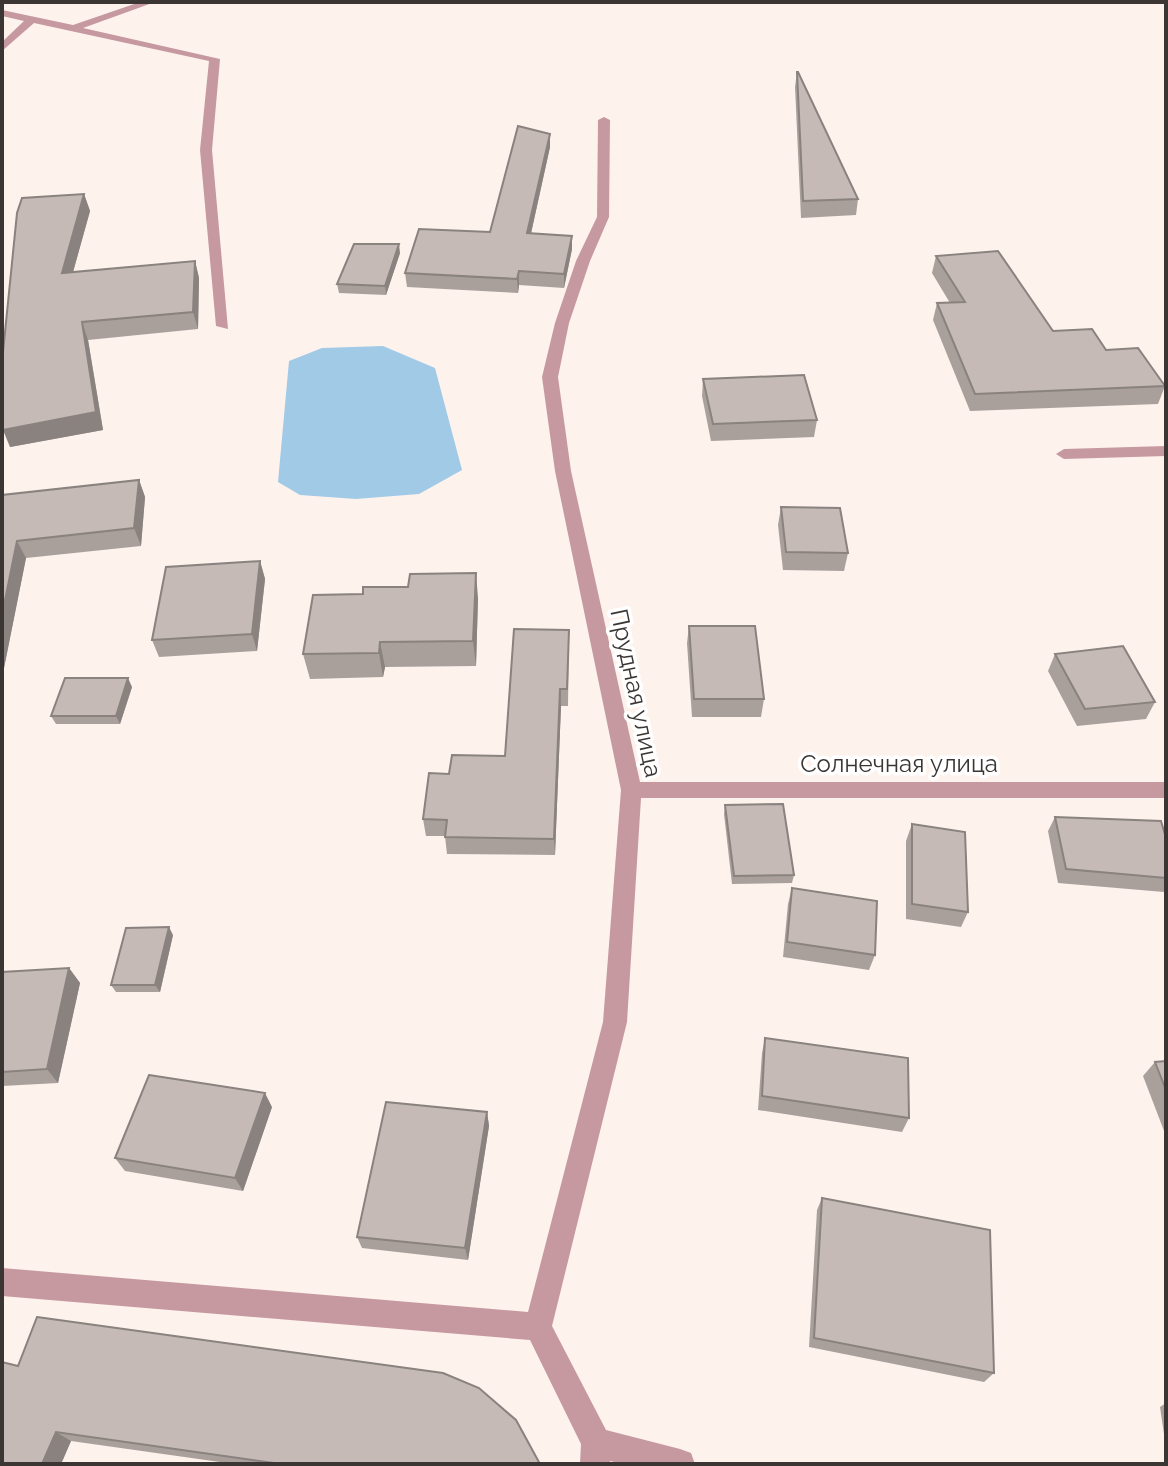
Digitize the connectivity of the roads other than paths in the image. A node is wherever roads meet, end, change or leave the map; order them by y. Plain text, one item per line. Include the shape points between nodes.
1 (150, 2) edge
2 (2, 13) edge
3 (33, 18) junction
4 (75, 27) junction
5 (2, 48) edge
6 (604, 120) dead end
7 (223, 326) dead end
8 (1166, 451) edge
9 (1064, 454) dead end
10 (631, 790) junction
11 (1166, 790) edge
12 (2, 1282) edge
13 (538, 1327) junction
14 (595, 1453) edge
15 (680, 1464) edge

1 - 4 street
2 - 3 street
3 - 4 street
3 - 5 street
4 - 7 street via 215,59 206,150
6 - 10 street, Прудная улица via 603,217 562,323 550,377 563,471
8 - 9 street
10 - 11 street, Солнечная улица
10 - 13 street, Прудная улица via 615,1022
12 - 13 street
13 - 14 street
14 - 15 street

